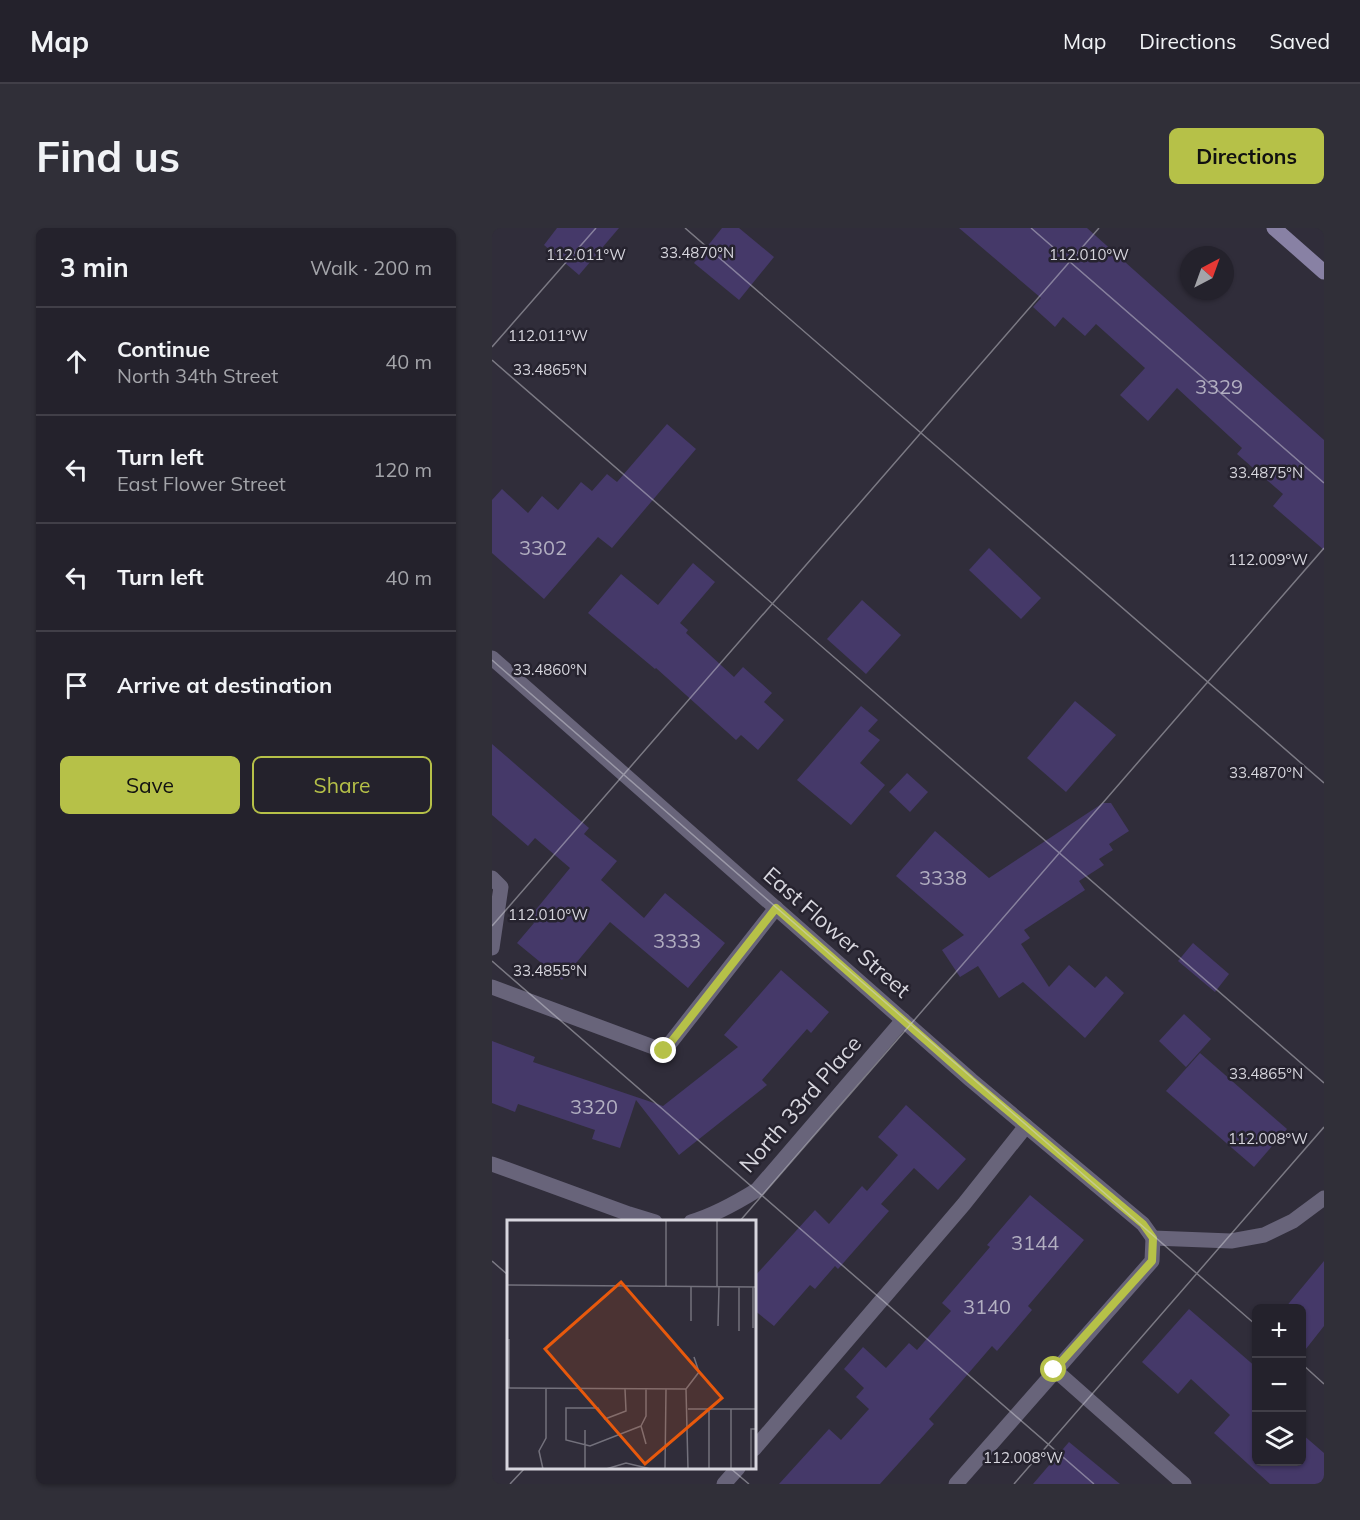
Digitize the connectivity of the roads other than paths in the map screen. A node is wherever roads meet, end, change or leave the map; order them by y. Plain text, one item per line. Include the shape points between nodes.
1 (1274, 228) edge
2 (1324, 272) edge
3 (492, 657) edge
4 (492, 878) edge
5 (776, 908) junction
6 (492, 948) edge
7 (492, 987) edge
8 (903, 1020) junction
9 (1026, 1126) junction
10 (492, 1164) edge
11 (1324, 1198) edge
12 (651, 1220) edge
13 (695, 1220) edge
14 (1153, 1238) junction
15 (1054, 1370) junction
16 (756, 1447) edge
17 (736, 1469) edge
18 (724, 1484) edge
19 (956, 1484) edge
20 (1184, 1484) edge

1 - 2 main road
3 - 5 street, East Flower Street
4 - 6 street via 501,886
5 - 7 street via 664,1051
5 - 8 street, East Flower Street
8 - 9 street, East Flower Street
8 - 13 street, North 33rd Place via 757,1190
9 - 14 street, East Flower Street via 1143,1224
9 - 16 street
10 - 12 street
11 - 14 street via 1293,1221 1264,1235 1231,1241
14 - 15 street via 1152,1261
15 - 19 street
15 - 20 street
17 - 18 street

